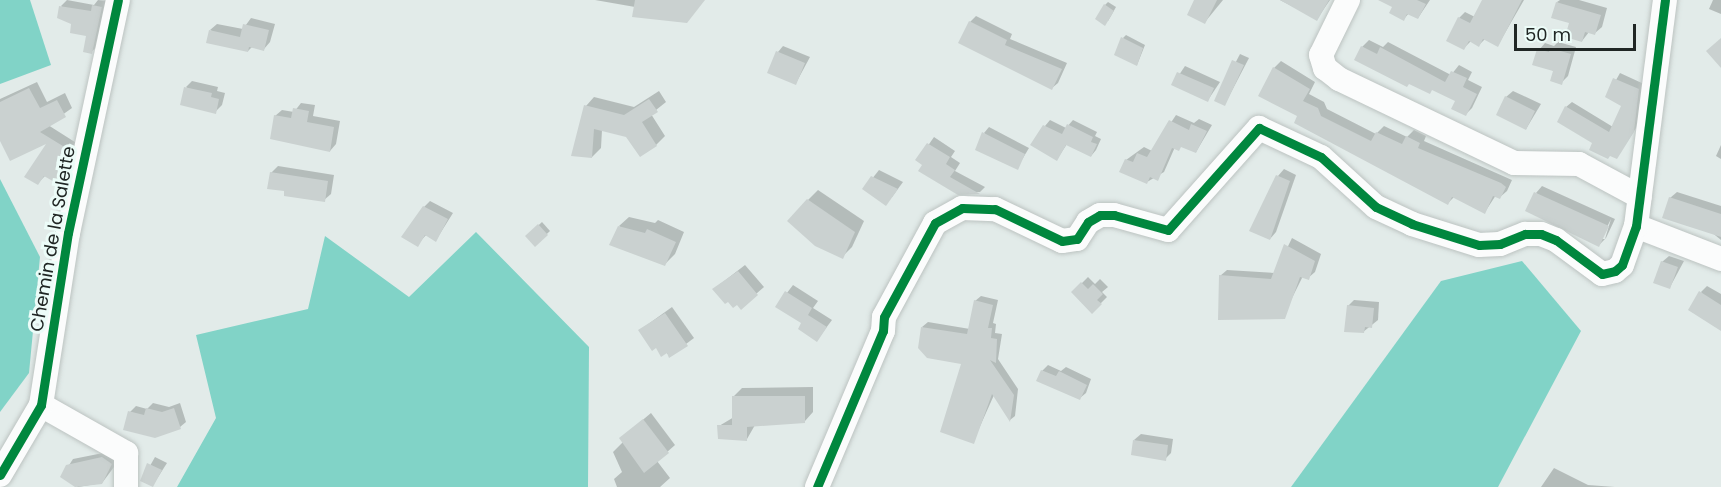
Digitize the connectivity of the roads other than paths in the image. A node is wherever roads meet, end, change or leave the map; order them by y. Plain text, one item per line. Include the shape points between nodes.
1 (118, 0) edge
2 (1348, 0) edge
3 (1665, 0) edge
4 (1640, 197) junction
5 (1636, 226) junction
6 (1721, 259) edge
7 (40, 405) junction
8 (0, 475) edge
9 (126, 487) edge
10 (817, 487) edge

1 - 7 street, Chemin de la Salette via 68,233
2 - 4 street via 1321,55 1325,68 1339,79 1514,163 1579,164
3 - 4 street
4 - 5 street
5 - 6 street
5 - 10 street via 1622,265 1602,274 1556,240 1541,234 1525,234 1500,244 1456,240 1376,207 1321,157 1259,128 1168,230 1114,215 1100,215 1088,222 1077,239 1062,241 995,209 962,208 935,224 884,316 883,331
7 - 8 street, Chemin de la Salette
7 - 9 street via 126,453

